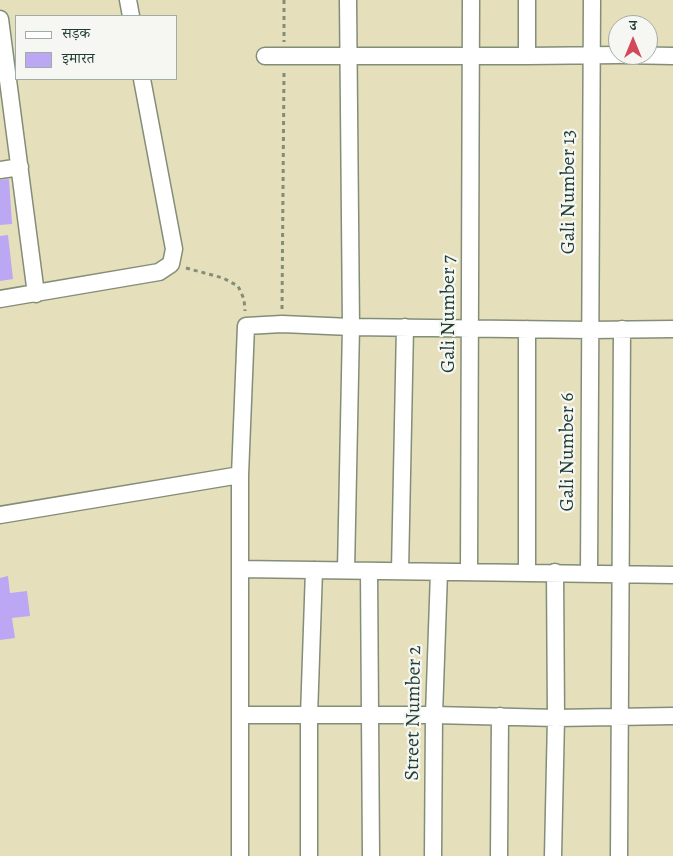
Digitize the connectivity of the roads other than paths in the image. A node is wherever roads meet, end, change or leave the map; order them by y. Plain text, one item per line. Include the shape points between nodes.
1 (128, 0) edge
2 (348, 0) edge
3 (471, 0) edge
4 (527, 0) edge
5 (592, 0) edge
6 (131, 15) edge
7 (0, 19) edge
8 (591, 54) junction
9 (608, 55) edge
10 (264, 56) dead end
11 (348, 56) junction
12 (470, 56) junction
13 (527, 56) junction
14 (658, 56) edge
15 (673, 56) edge
16 (142, 80) edge
17 (20, 167) junction
18 (0, 170) edge
19 (36, 294) junction
20 (0, 298) edge
21 (351, 327) junction
22 (405, 327) junction
23 (470, 327) junction
24 (527, 329) junction
25 (622, 329) junction
26 (673, 329) edge
27 (590, 330) junction
28 (240, 475) junction
29 (0, 515) edge
30 (240, 569) junction
31 (314, 570) junction
32 (346, 570) junction
33 (369, 571) junction
34 (400, 571) junction
35 (439, 572) junction
36 (469, 572) junction
37 (527, 572) junction
38 (555, 572) junction
39 (590, 574) junction
40 (620, 575) junction
41 (673, 575) edge
42 (240, 715) junction
43 (434, 715) junction
44 (309, 716) junction
45 (371, 716) junction
46 (500, 716) junction
47 (673, 716) edge
48 (620, 717) junction
49 (556, 718) junction
50 (240, 856) edge
51 (309, 856) edge
52 (371, 856) edge
53 (433, 856) edge
54 (499, 856) edge
55 (553, 856) edge
56 (619, 856) edge

1 - 6 street
2 - 11 street
3 - 12 street, Gali Number 7
4 - 13 street
5 - 8 street, Gali Number 13
7 - 17 street
8 - 9 street
8 - 13 street
8 - 27 street, Gali Number 13
10 - 11 street
11 - 12 street
11 - 21 street
12 - 13 street
12 - 23 street, Gali Number 7
14 - 15 street
16 - 19 street via 174,249 170,264 159,272
17 - 18 street
17 - 19 street
19 - 20 street
21 - 22 street
21 - 28 street via 246,326
21 - 32 street
22 - 23 street
22 - 34 street
23 - 24 street
23 - 36 street, Gali Number 7
24 - 27 street
24 - 37 street
25 - 26 street
25 - 27 street
25 - 40 street
27 - 39 street, Gali Number 6
28 - 29 street
28 - 30 street
30 - 31 street
30 - 42 street
31 - 32 street
31 - 44 street
32 - 33 street
33 - 34 street
33 - 45 street
34 - 35 street
35 - 36 street
35 - 43 street, Street Number 2
36 - 37 street
37 - 38 street
38 - 39 street
38 - 49 street
39 - 40 street
40 - 41 street
40 - 48 street
42 - 44 street
42 - 50 street
43 - 45 street
43 - 46 street
43 - 53 street, Street Number 2
44 - 45 street
44 - 51 street
45 - 52 street
46 - 49 street
46 - 54 street
47 - 48 street
48 - 49 street
48 - 56 street
49 - 55 street

